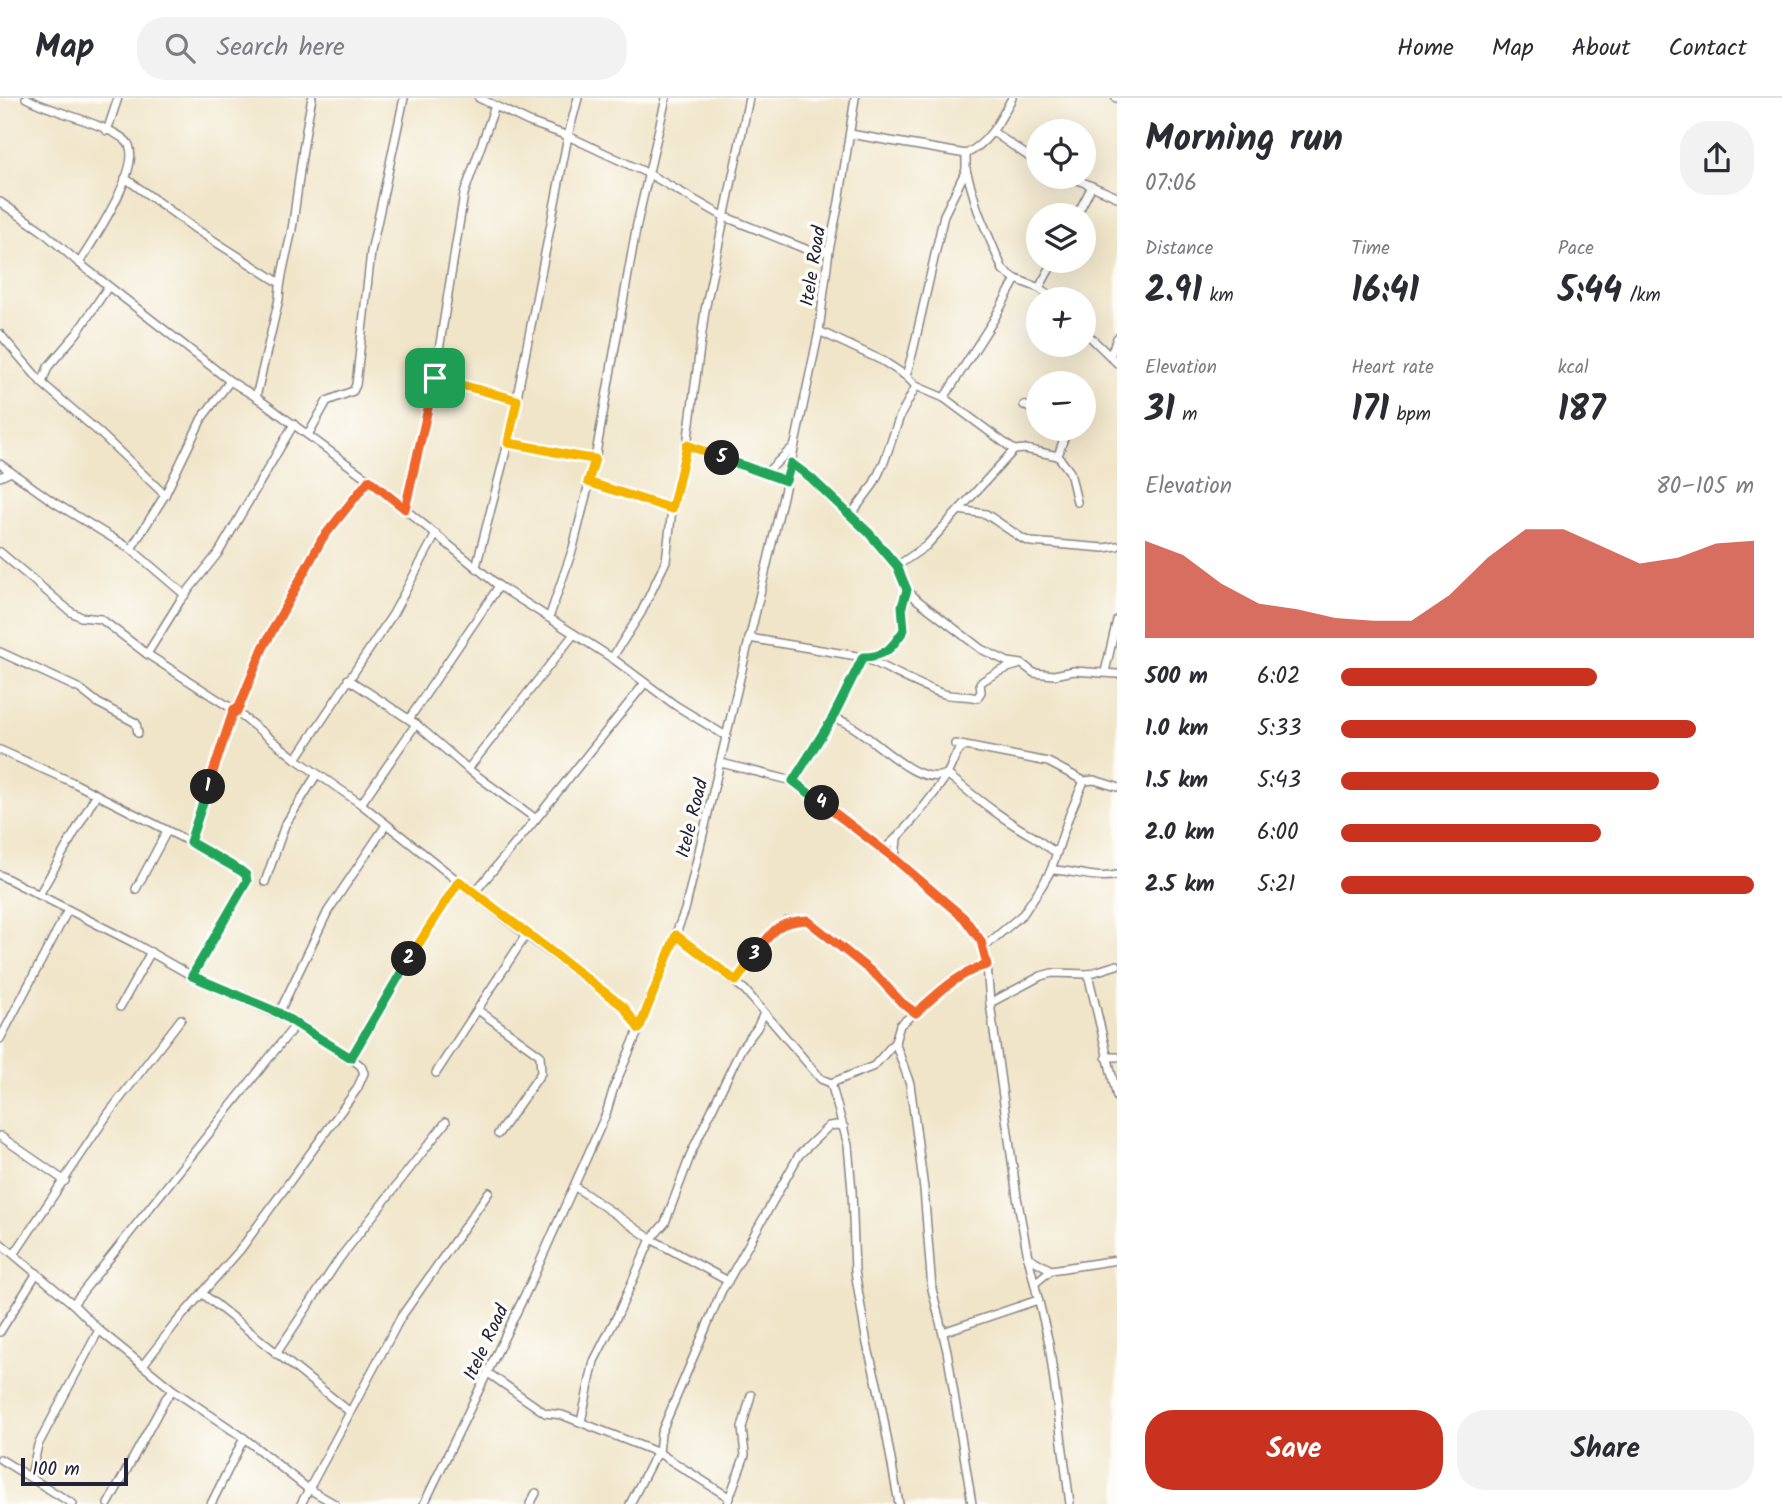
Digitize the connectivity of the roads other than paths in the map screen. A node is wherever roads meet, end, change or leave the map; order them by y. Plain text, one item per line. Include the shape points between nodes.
1 (26, 98) edge
2 (118, 98) edge
3 (312, 98) edge
4 (404, 98) edge
5 (479, 98) edge
6 (578, 98) edge
7 (667, 98) edge
8 (749, 98) edge
9 (855, 98) edge
10 (1012, 98) edge
11 (495, 106) junction
12 (107, 131) junction
13 (993, 132) junction
14 (850, 134) junction
15 (568, 135) junction
16 (965, 154) junction
17 (1026, 155) edge
18 (966, 170) junction
19 (648, 173) junction
20 (125, 178) junction
21 (1096, 188) edge
22 (1117, 197) edge
23 (0, 202) edge
24 (723, 216) junction
25 (829, 250) junction
26 (813, 252) junction
27 (828, 259) junction
28 (79, 263) junction
29 (1016, 279) junction
30 (280, 283) junction
31 (108, 287) junction
32 (1037, 287) edge
33 (819, 331) junction
34 (0, 334) edge
35 (1117, 338) edge
36 (1096, 343) edge
37 (1110, 357) junction
38 (1117, 363) edge
39 (906, 376) junction
40 (435, 378) junction
41 (230, 382) junction
42 (42, 383) junction
43 (916, 386) junction
44 (256, 397) junction
45 (944, 398) junction
46 (517, 400) junction
47 (294, 424) junction
48 (308, 435) junction
49 (1062, 441) edge
50 (508, 443) junction
51 (687, 445) junction
52 (793, 447) junction
53 (1014, 450) junction
54 (1058, 456) junction
55 (595, 459) junction
56 (791, 463) junction
57 (0, 464) edge
58 (10, 472) junction
59 (766, 473) junction
60 (0, 477) edge
61 (369, 480) junction
62 (786, 481) junction
63 (588, 482) junction
64 (165, 495) junction
65 (971, 495) junction
66 (1077, 502) dead end
67 (405, 509) junction
68 (672, 509) junction
69 (959, 510) junction
70 (980, 512) junction
71 (850, 516) junction
72 (436, 534) junction
73 (1117, 546) edge
74 (131, 550) junction
75 (0, 552) edge
76 (897, 566) junction
77 (476, 567) junction
78 (499, 586) junction
79 (907, 590) junction
80 (185, 594) junction
81 (549, 618) junction
82 (1117, 620) edge
83 (574, 634) junction
84 (749, 638) junction
85 (0, 652) edge
86 (147, 654) junction
87 (863, 657) junction
88 (612, 658) junction
89 (1022, 664) junction
90 (1105, 672) junction
91 (1117, 674) edge
92 (348, 678) junction
93 (645, 683) junction
94 (235, 711) junction
95 (832, 719) junction
96 (413, 722) junction
97 (138, 733) dead end
98 (726, 736) junction
99 (0, 750) edge
100 (296, 759) junction
101 (721, 762) junction
102 (468, 769) junction
103 (317, 774) junction
104 (947, 774) junction
105 (793, 781) junction
106 (1084, 781) junction
107 (1117, 787) edge
108 (96, 795) junction
109 (361, 804) junction
110 (536, 819) junction
111 (386, 825) junction
112 (167, 831) junction
113 (897, 839) junction
114 (190, 842) junction
115 (883, 849) junction
116 (1057, 852) junction
117 (895, 859) junction
118 (1051, 870) junction
119 (1117, 875) edge
120 (0, 876) edge
121 (459, 881) junction
122 (265, 882) dead end
123 (136, 889) dead end
124 (474, 893) junction
125 (39, 895) junction
126 (68, 909) junction
127 (526, 935) junction
128 (676, 935) junction
129 (984, 947) junction
130 (151, 952) junction
131 (987, 965) junction
132 (1117, 965) edge
133 (1088, 974) junction
134 (192, 976) junction
135 (736, 981) junction
136 (990, 1003) junction
137 (120, 1007) dead end
138 (478, 1010) junction
139 (279, 1013) junction
140 (764, 1013) junction
141 (916, 1013) junction
142 (181, 1019) dead end
143 (297, 1023) junction
144 (639, 1029) junction
145 (0, 1038) edge
146 (895, 1042) junction
147 (1106, 1057) junction
148 (1117, 1057) edge
149 (351, 1058) junction
150 (436, 1073) dead end
151 (831, 1083) junction
152 (1117, 1097) edge
153 (446, 1122) dead end
154 (844, 1127) junction
155 (498, 1134) dead end
156 (0, 1136) edge
157 (65, 1181) junction
158 (574, 1186) junction
159 (489, 1192) dead end
160 (651, 1240) junction
161 (0, 1243) edge
162 (15, 1253) junction
163 (1028, 1257) junction
164 (1117, 1260) edge
165 (1051, 1270) junction
166 (37, 1273) junction
167 (729, 1281) junction
168 (1035, 1283) junction
169 (203, 1294) junction
170 (1038, 1300) junction
171 (73, 1304) junction
172 (99, 1331) junction
173 (0, 1332) edge
174 (943, 1332) junction
175 (276, 1354) junction
176 (143, 1365) junction
177 (488, 1373) junction
178 (173, 1390) junction
179 (751, 1395) dead end
180 (350, 1412) junction
181 (581, 1422) junction
182 (244, 1438) junction
183 (659, 1453) junction
184 (0, 1459) edge
185 (31, 1476) junction
186 (307, 1488) junction
187 (536, 1493) dead end
188 (729, 1501) edge
189 (73, 1504) edge
190 (108, 1504) edge
191 (211, 1504) edge
192 (301, 1504) edge
193 (335, 1504) edge
194 (424, 1504) edge
195 (530, 1504) edge
196 (631, 1504) edge
197 (899, 1504) edge
198 (972, 1504) edge
199 (1070, 1504) edge

1 - 12 street
2 - 12 street
3 - 30 street
4 - 48 street via 371,252 356,385 353,391 327,401
5 - 11 street
6 - 15 street
7 - 19 street
8 - 24 street
9 - 14 street, Itele Road
10 - 13 street
11 - 15 street
11 - 40 street via 464,194
12 - 20 street via 131,149
13 - 16 street
13 - 17 street
14 - 16 street
14 - 25 street, Itele Road
15 - 19 street
15 - 46 street
16 - 18 street
18 - 29 street via 1003,270
18 - 39 street via 944,215
19 - 24 street
19 - 55 street
20 - 28 street
20 - 30 street
21 - 22 street
23 - 28 street
24 - 26 street
24 - 51 street
25 - 26 street
25 - 27 street, Itele Road
26 - 27 street
27 - 33 street, Itele Road
28 - 31 street
29 - 32 street
29 - 45 street
30 - 44 street
31 - 41 street
31 - 42 street via 48,367
33 - 39 street via 883,360
33 - 52 street, Itele Road
34 - 42 street
35 - 37 street
36 - 37 street
37 - 38 street
39 - 43 street
40 - 46 street
40 - 67 street
41 - 44 street
41 - 64 street via 202,418
42 - 64 street
43 - 45 street
43 - 71 street via 873,485
44 - 47 street
45 - 53 street
46 - 50 street
47 - 48 street
47 - 80 street via 219,552
48 - 61 street
49 - 54 street
50 - 55 street
50 - 77 street
51 - 59 street
51 - 68 street
52 - 56 street, Itele Road
52 - 59 street
53 - 54 street
53 - 65 street
54 - 66 street via 1070,472
55 - 63 street
56 - 62 street, Itele Road
56 - 71 street
57 - 58 street
58 - 60 street
58 - 74 street
59 - 62 street
61 - 67 street
61 - 94 street via 322,539
62 - 84 street, Itele Road
63 - 68 street
63 - 81 street via 573,548
64 - 74 street
65 - 69 street
65 - 70 street
67 - 72 street
68 - 88 street via 666,561
69 - 70 street
69 - 76 street via 926,546
70 - 73 street via 1031,542
71 - 76 street
72 - 77 street
72 - 92 street via 393,614
74 - 80 street
75 - 86 street via 71,612 101,618
76 - 79 street
77 - 78 street
78 - 81 street
78 - 96 street
79 - 87 street via 902,606 904,630 895,644 886,653
79 - 89 street via 981,649
80 - 86 street
81 - 83 street
82 - 90 street
83 - 88 street
83 - 102 street
84 - 87 street
84 - 98 street, Itele Road
85 - 97 street via 80,689 136,723
86 - 94 street
87 - 89 street via 933,690 965,698 977,698 980,683
87 - 95 street
88 - 93 street
89 - 90 street via 1034,673
90 - 91 street
92 - 96 street
92 - 100 street
93 - 98 street
93 - 110 street
94 - 100 street
94 - 114 street
95 - 104 street via 925,775 939,778
95 - 105 street
96 - 102 street
96 - 109 street
98 - 101 street, Itele Road
99 - 108 street
100 - 103 street
101 - 105 street
101 - 128 street, Itele Road
102 - 110 street
103 - 109 street
103 - 122 street via 285,825
104 - 106 street via 959,745 1048,762
104 - 113 street
104 - 116 street via 1015,828
105 - 115 street
106 - 107 street
106 - 116 street
108 - 112 street
108 - 125 street
109 - 111 street
110 - 124 street
111 - 121 street
111 - 139 street via 328,911
112 - 114 street
112 - 123 street
113 - 115 street
113 - 117 street
114 - 134 street via 241,871 247,881
115 - 117 street
116 - 118 street
117 - 129 street via 964,918
118 - 119 street
118 - 129 street via 1023,914
120 - 125 street
121 - 124 street
121 - 149 street
124 - 127 street
125 - 126 street
126 - 130 street
126 - 145 street
127 - 138 street
127 - 144 street via 624,1007
128 - 135 street
128 - 144 street, Itele Road
129 - 131 street
130 - 134 street
130 - 137 street
131 - 136 street
131 - 141 street via 970,970
132 - 133 street
133 - 136 street via 1041,976
133 - 147 street
134 - 139 street
135 - 140 street
135 - 141 street via 773,932 788,921 807,920
136 - 163 street
138 - 150 street
138 - 155 street via 540,1055 541,1073
139 - 143 street
140 - 151 street via 821,1079
140 - 160 street via 708,1116 666,1223
141 - 146 street via 900,1026
142 - 157 street via 108,1114
143 - 149 street
143 - 171 street
144 - 158 street, Itele Road
146 - 151 street via 874,1066
146 - 174 street via 910,1084 925,1189 932,1289
147 - 148 street
147 - 152 street
149 - 169 street via 364,1073 357,1089
151 - 154 street
153 - 175 street via 340,1258
154 - 167 street via 829,1126 799,1155
154 - 197 street via 855,1271
156 - 157 street
157 - 162 street
158 - 160 street
158 - 177 street, Itele Road
159 - 180 street via 401,1317
160 - 167 street
160 - 181 street via 594,1362
161 - 162 street
162 - 166 street
163 - 165 street
163 - 168 street
164 - 165 street
165 - 168 street
166 - 171 street
166 - 173 street
167 - 183 street via 661,1433
168 - 170 street
169 - 175 street
169 - 176 street
170 - 174 street
170 - 199 street
171 - 172 street
172 - 176 street
172 - 185 street via 38,1445
174 - 198 street
175 - 180 street
176 - 178 street
177 - 181 street via 545,1413
177 - 194 street, Itele Road
178 - 182 street
178 - 190 street
179 - 188 street via 742,1428 745,1455
180 - 186 street
181 - 183 street
182 - 186 street
182 - 191 street
183 - 188 street
183 - 196 street
184 - 185 street
185 - 189 street
186 - 192 street
186 - 193 street
187 - 195 street

